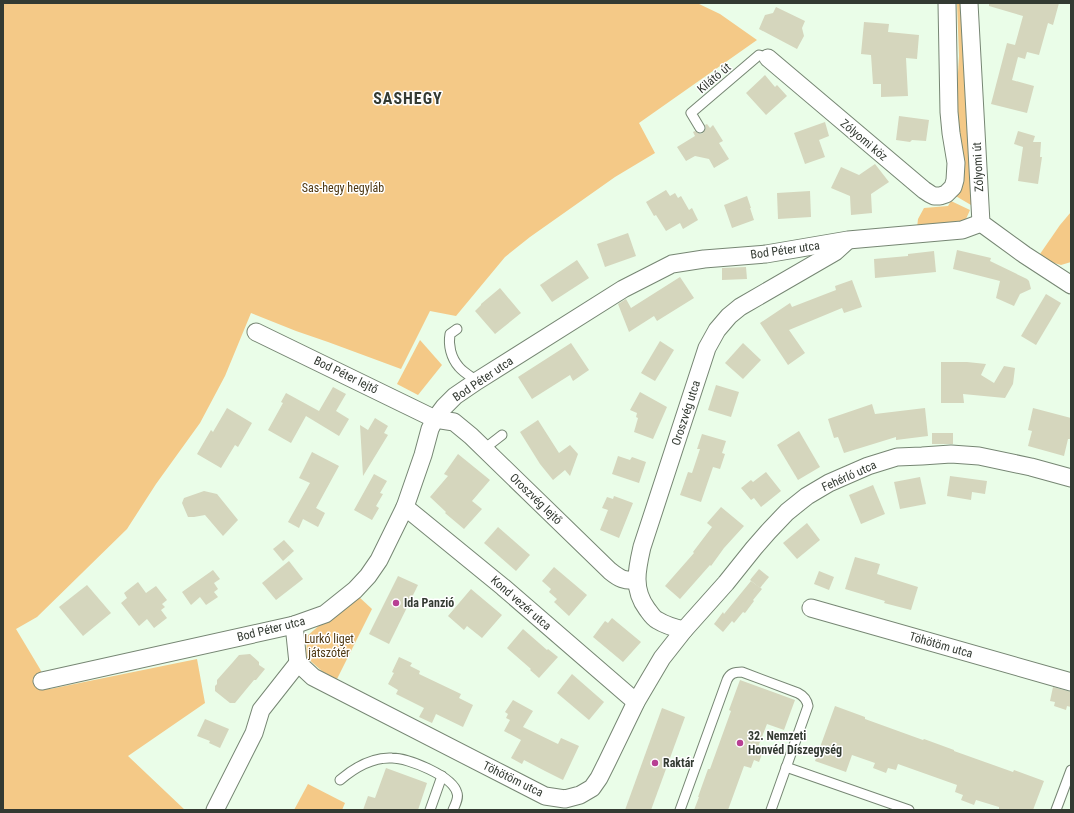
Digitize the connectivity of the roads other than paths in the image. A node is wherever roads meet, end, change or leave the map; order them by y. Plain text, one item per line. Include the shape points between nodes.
1 (947, 3) edge
2 (969, 3) edge
3 (768, 58) joint
4 (700, 128) dead end
5 (956, 173) joint
6 (981, 223) junction
7 (848, 240) junction
8 (1071, 286) edge
9 (457, 329) dead end
10 (256, 332) dead end
11 (477, 381) junction
12 (435, 419) junction
13 (502, 435) dead end
14 (484, 449) junction
15 (1071, 478) edge
16 (405, 507) junction
17 (636, 580) junction
18 (811, 608) dead end
19 (294, 625) junction
20 (684, 630) junction
21 (298, 663) junction
22 (42, 681) dead end
23 (1071, 682) edge
24 (636, 702) junction
25 (786, 767) junction
26 (1071, 770) edge
27 (442, 776) junction
28 (340, 780) dead end
29 (1069, 781) edge
30 (215, 810) edge
31 (430, 810) edge
32 (453, 810) edge
33 (680, 810) edge
34 (771, 810) edge
35 (909, 810) edge
36 (1056, 810) edge

1 - 5 street, Zólyomi út via 949,112
2 - 6 street, Zólyomi út
3 - 4 lane, Kilátó út via 759,56 691,113
3 - 5 street, Zólyomi köz via 930,194 946,194 953,187
6 - 7 street, Bod Péter utca via 962,230
6 - 8 street
7 - 11 street, Bod Péter utca via 766,254 672,264 623,289
7 - 17 street, Oroszvég utca via 835,252 740,307 717,330 699,370 642,547
9 - 11 lane via 450,334 452,356 459,368
10 - 12 street, Bod Péter lejtő
11 - 12 street, Bod Péter utca via 455,396
12 - 14 street, Oroszvég lejtő via 454,422
12 - 16 street, Bod Péter utca
13 - 14 lane
14 - 17 street, Oroszvég lejtő via 618,577
15 - 20 street, Fehérló utca via 979,456 951,454 897,457 868,466 812,492 787,512
16 - 19 street, Bod Péter utca via 379,560 355,590 325,614
16 - 24 street, Kond vezér utca via 503,587
17 - 20 street, Oroszvég utca via 643,604 656,620
18 - 23 street, Töhötöm utca
19 - 21 street
19 - 22 street, Bod Péter utca
20 - 24 street, Töhötöm utca via 662,658
21 - 24 street, Töhötöm utca via 313,677 333,688 546,796 565,799 592,788
21 - 30 street via 261,710 254,733
25 - 33 lane via 808,706 805,698 742,672 732,674 727,680
25 - 34 lane
25 - 35 lane
26 - 29 lane
27 - 28 lane via 403,759 392,758 375,760 359,766
27 - 31 lane
27 - 32 lane via 452,783 457,793
29 - 36 lane

